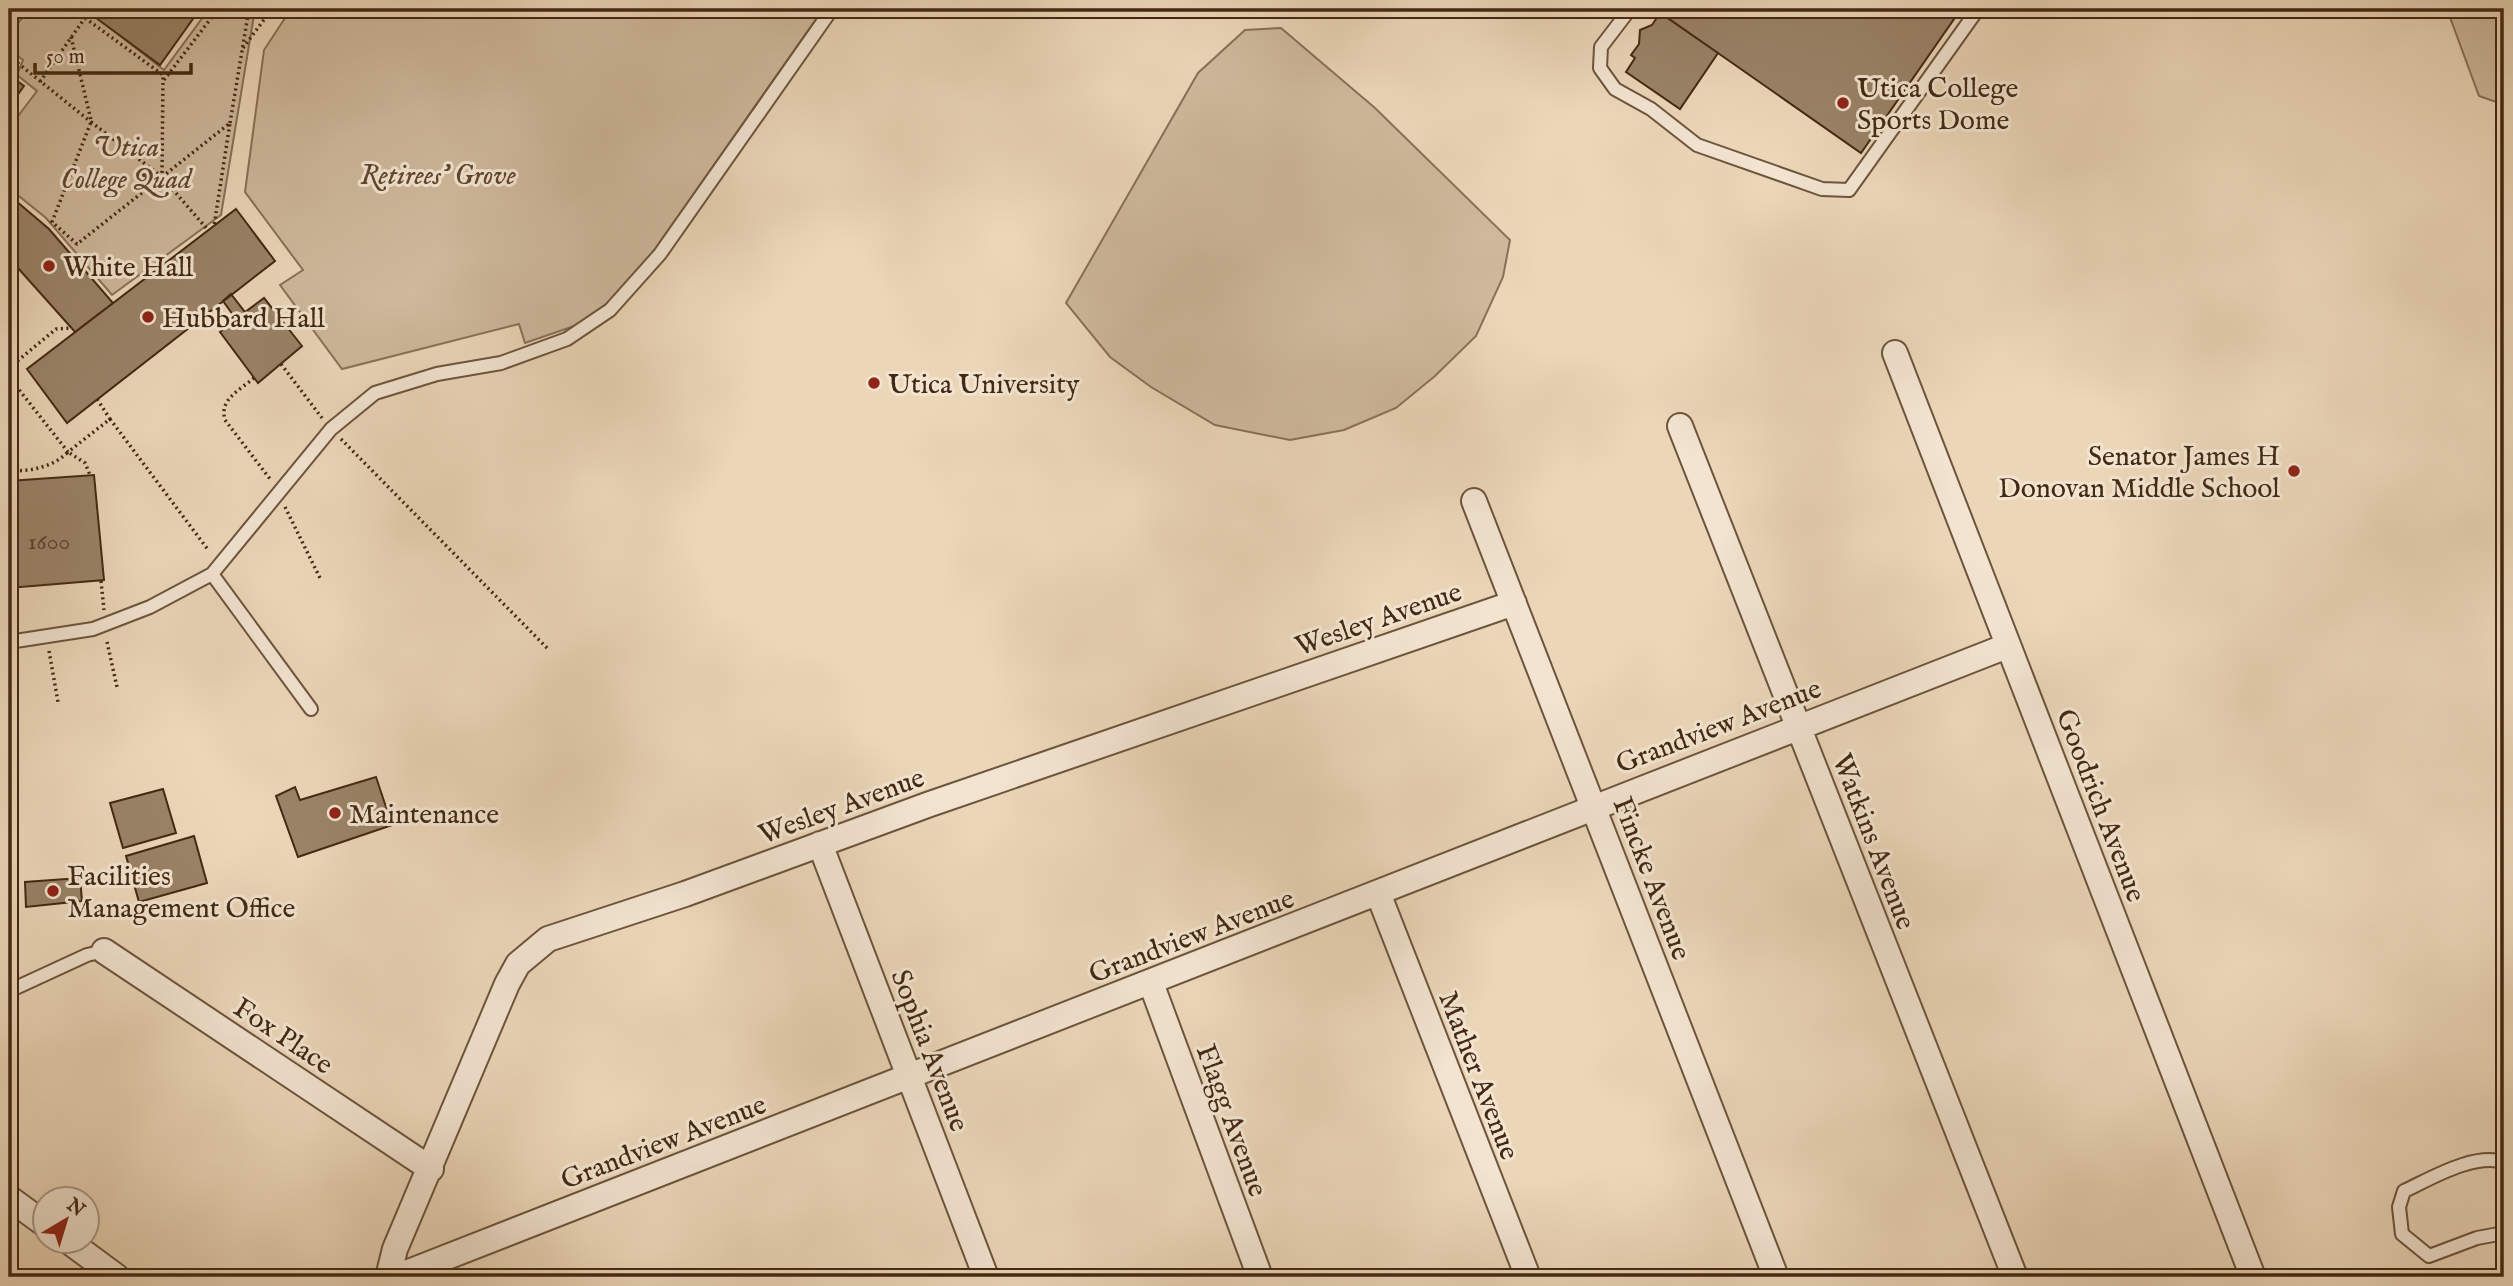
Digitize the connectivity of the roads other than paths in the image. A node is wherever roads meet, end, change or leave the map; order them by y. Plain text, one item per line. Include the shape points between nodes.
1 (832, 9) edge
2 (1630, 9) edge
3 (1978, 9) edge
4 (1895, 354) dead end
5 (1680, 426) dead end
6 (1474, 500) dead end
7 (212, 573) junction
8 (1514, 603) junction
9 (9, 642) edge
10 (2007, 646) junction
11 (311, 709) dead end
12 (1798, 726) junction
13 (1593, 806) junction
14 (820, 845) junction
15 (1378, 893) junction
16 (104, 951) joint
17 (1150, 983) junction
18 (9, 991) edge
19 (909, 1077) junction
20 (2504, 1162) edge
21 (430, 1169) junction
22 (9, 1198) edge
23 (32, 1215) edge
24 (2504, 1233) edge
25 (85, 1254) edge
26 (117, 1277) edge
27 (388, 1277) edge
28 (396, 1277) edge
29 (986, 1277) edge
30 (1260, 1277) edge
31 (1528, 1277) edge
32 (1776, 1277) edge
33 (2015, 1277) edge
34 (2253, 1277) edge

1 - 7 lane via 660,254 610,310 566,339 501,363 437,374 375,393 331,429
2 - 3 lane via 1601,47 1600,68 1615,89 1651,109 1697,145 1822,189 1849,190
4 - 10 street, Goodrich Avenue
5 - 12 street, Watkins Avenue
6 - 8 street, Fincke Avenue
7 - 9 lane via 139,612 93,629
7 - 11 lane
8 - 13 street, Fincke Avenue
8 - 14 street, Wesley Avenue
10 - 12 street, Grandview Avenue
10 - 34 street, Goodrich Avenue
12 - 13 street, Grandview Avenue
12 - 33 street, Watkins Avenue
13 - 15 street, Grandview Avenue
13 - 32 street, Fincke Avenue
14 - 19 street, Sophia Avenue
14 - 21 street, Wesley Avenue via 548,939 532,950 507,984
15 - 17 street, Grandview Avenue
15 - 31 street, Mather Avenue
16 - 18 lane
16 - 21 street, Fox Place
17 - 19 street, Grandview Avenue
17 - 30 street, Flagg Avenue
19 - 28 street, Grandview Avenue
19 - 29 street, Sophia Avenue
20 - 24 lane via 2491,1158 2443,1173 2403,1191 2399,1207 2402,1234 2429,1256
21 - 27 street, Wesley Avenue via 395,1249
22 - 23 street
25 - 26 street

